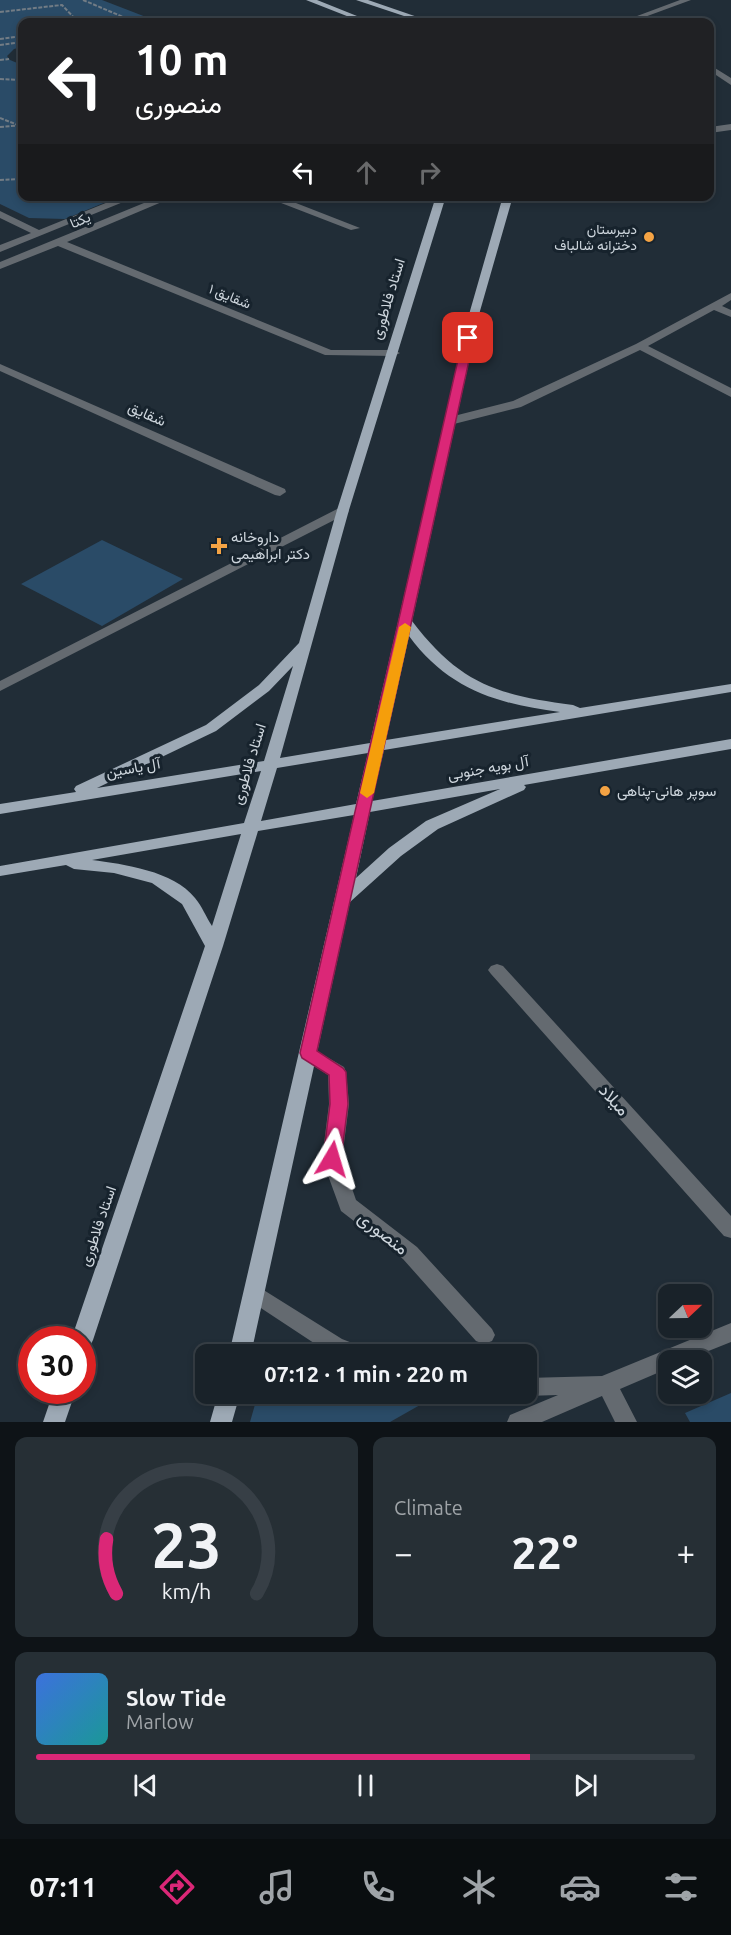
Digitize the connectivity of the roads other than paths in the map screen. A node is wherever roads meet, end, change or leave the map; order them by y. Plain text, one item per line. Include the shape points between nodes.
1 (310, 0) edge
2 (360, 0) edge
3 (687, 0) edge
4 (357, 18) edge
5 (416, 18) edge
6 (640, 18) edge
7 (714, 71) edge
8 (731, 82) edge
9 (731, 127) edge
10 (714, 129) edge
11 (121, 201) edge
12 (159, 201) edge
13 (282, 201) edge
14 (439, 201) edge
15 (507, 201) edge
16 (0, 214) edge
17 (355, 228) dead end
18 (40, 234) junction
19 (59, 243) junction
20 (0, 249) edge
21 (0, 266) edge
22 (731, 296) edge
23 (714, 306) junction
24 (731, 314) edge
25 (639, 346) junction
26 (394, 352) junction
27 (0, 367) edge
28 (731, 393) edge
29 (450, 421) junction
30 (280, 492) dead end
31 (343, 510) junction
32 (406, 623) junction
33 (308, 642) junction
34 (0, 687) edge
35 (731, 688) edge
36 (591, 711) junction
37 (731, 744) edge
38 (378, 745) junction
39 (272, 762) junction
40 (541, 777) junction
41 (62, 798) junction
42 (363, 808) junction
43 (0, 809) edge
44 (252, 828) junction
45 (53, 862) junction
46 (0, 871) edge
47 (343, 899) junction
48 (214, 946) junction
49 (497, 970) dead end
50 (308, 1053) junction
51 (731, 1230) edge
52 (254, 1293) junction
53 (87, 1326) edge
54 (731, 1332) edge
55 (484, 1335) dead end
56 (242, 1344) edge
57 (332, 1344) edge
58 (607, 1384) junction
59 (537, 1387) edge
60 (60, 1404) edge
61 (226, 1404) edge
62 (54, 1422) edge
63 (221, 1422) edge
64 (518, 1422) edge
65 (626, 1422) edge

1 - 4 main road
2 - 5 main road
3 - 6 street
7 - 8 street
9 - 10 street
11 - 18 street, یکتا
12 - 19 street, یکتا
13 - 17 street
14 - 26 main road, استاد فلاطوری
15 - 29 main road via 475,311
16 - 18 street
18 - 20 street, یکتا
19 - 21 street, یکتا
19 - 26 street, شقایق ۱ via 328,352
22 - 23 street
23 - 24 street
23 - 25 street
25 - 28 street
25 - 29 street via 517,404
26 - 31 main road, استاد فلاطوری
27 - 30 street, شقایق
29 - 32 main road
31 - 33 main road, استاد فلاطوری
31 - 34 street
32 - 36 main road via 439,663 478,688 529,704
32 - 38 main road
33 - 39 main road, استاد فلاطوری
33 - 41 main road via 264,688 211,728
35 - 36 main road
36 - 38 main road
37 - 40 main road, آل بویه جنوبی
38 - 39 main road
38 - 42 main road
39 - 41 main road, آل یاسین
39 - 44 main road, استاد فلاطوری
40 - 42 main road, آل بویه جنوبی
40 - 47 main road via 432,825
41 - 43 main road, آل یاسین
42 - 44 main road, آل بویه جنوبی
42 - 47 main road
44 - 45 main road
44 - 48 main road, استاد فلاطوری
45 - 46 main road
45 - 48 main road via 114,867 158,879 188,900
47 - 50 main road
48 - 53 main road, استاد فلاطوری
49 - 51 street, میلاد
50 - 52 main road
50 - 55 street, منصوری via 337,1072 339,1104 332,1159 348,1206 410,1253
52 - 56 main road
52 - 57 street
54 - 58 street
58 - 59 street
58 - 64 street
58 - 65 street
60 - 62 main road
61 - 63 main road

